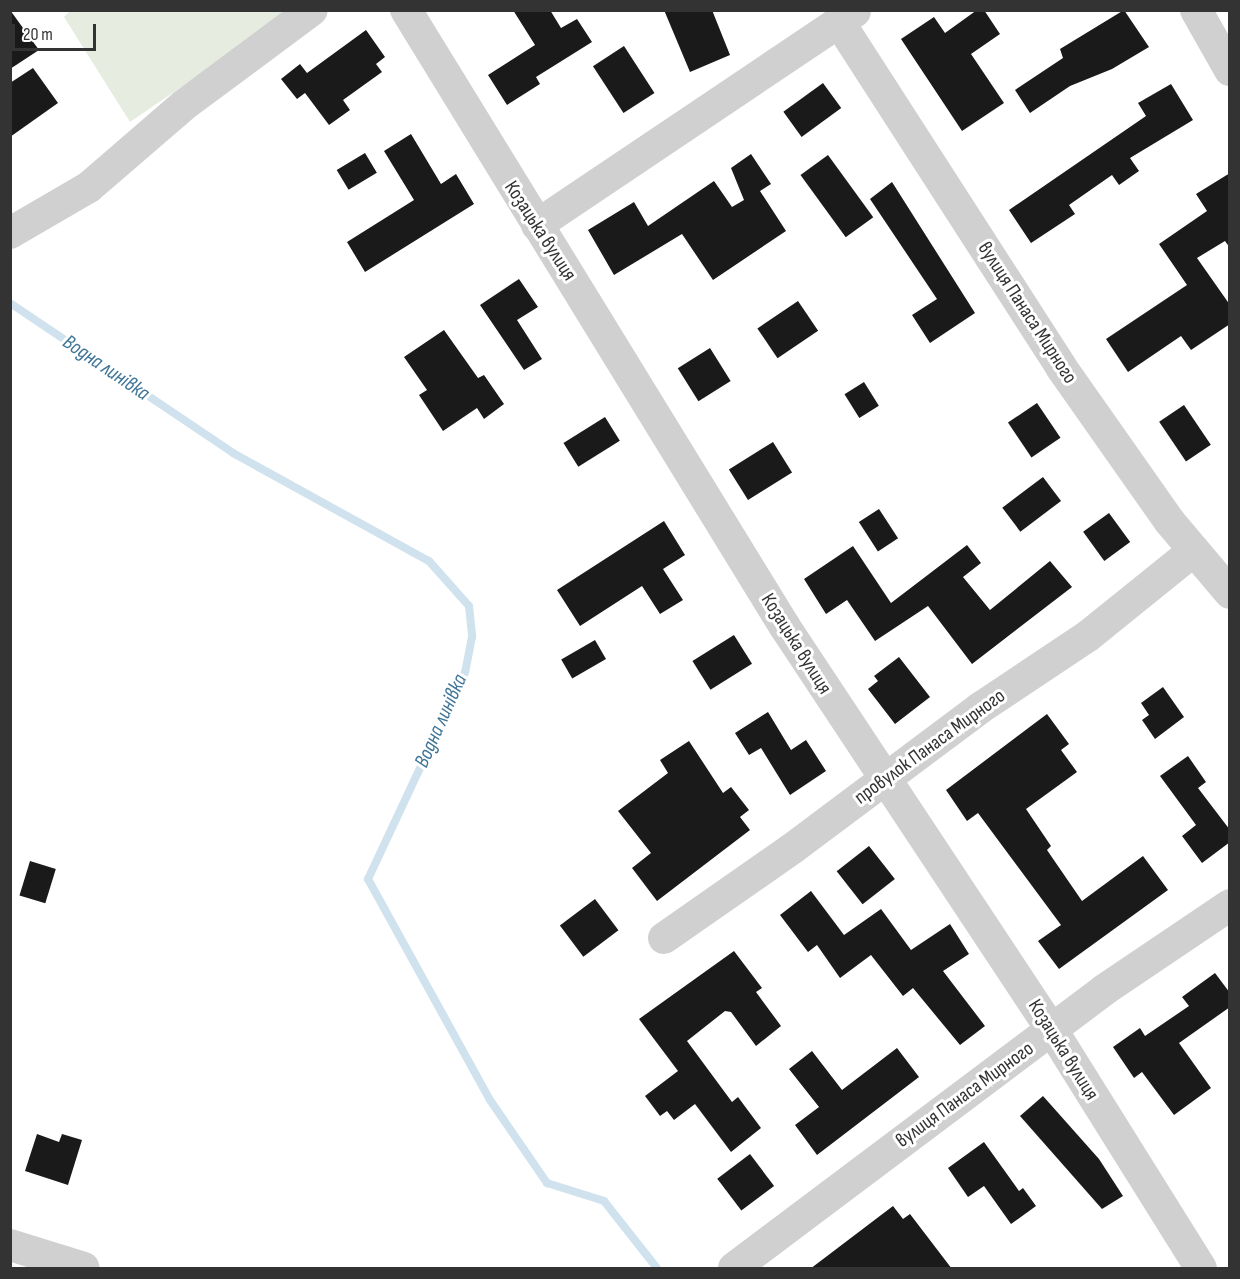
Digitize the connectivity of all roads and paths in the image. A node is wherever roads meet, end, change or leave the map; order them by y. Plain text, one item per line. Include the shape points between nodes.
1 (312, 10) edge
2 (406, 10) edge
3 (1196, 10) edge
4 (848, 16) edge
5 (1230, 70) edge
6 (537, 225) junction
7 (10, 233) edge
8 (1192, 552) junction
9 (1230, 593) edge
10 (884, 779) junction
11 (1230, 905) edge
12 (664, 938) dead end
13 (1052, 1030) junction
14 (10, 1245) edge
15 (41, 1262) edge
16 (84, 1269) edge
17 (734, 1269) edge
18 (1201, 1269) edge

1 - 7 street via 141,141 74,198
2 - 6 street, Козацька вулиця
3 - 5 street
4 - 6 street
4 - 8 street, вулиця Панаса Мирного via 1061,367
6 - 10 street, Козацька вулиця
8 - 9 street, вулиця Панаса Мирного
8 - 10 street, провулок Панаса Мирного via 1088,636
10 - 12 street, провулок Панаса Мирного
10 - 13 street, Козацька вулиця
11 - 13 street, вулиця Панаса Мирного
13 - 17 street, вулиця Панаса Мирного
13 - 18 street, Козацька вулиця
14 - 15 street
15 - 16 street

